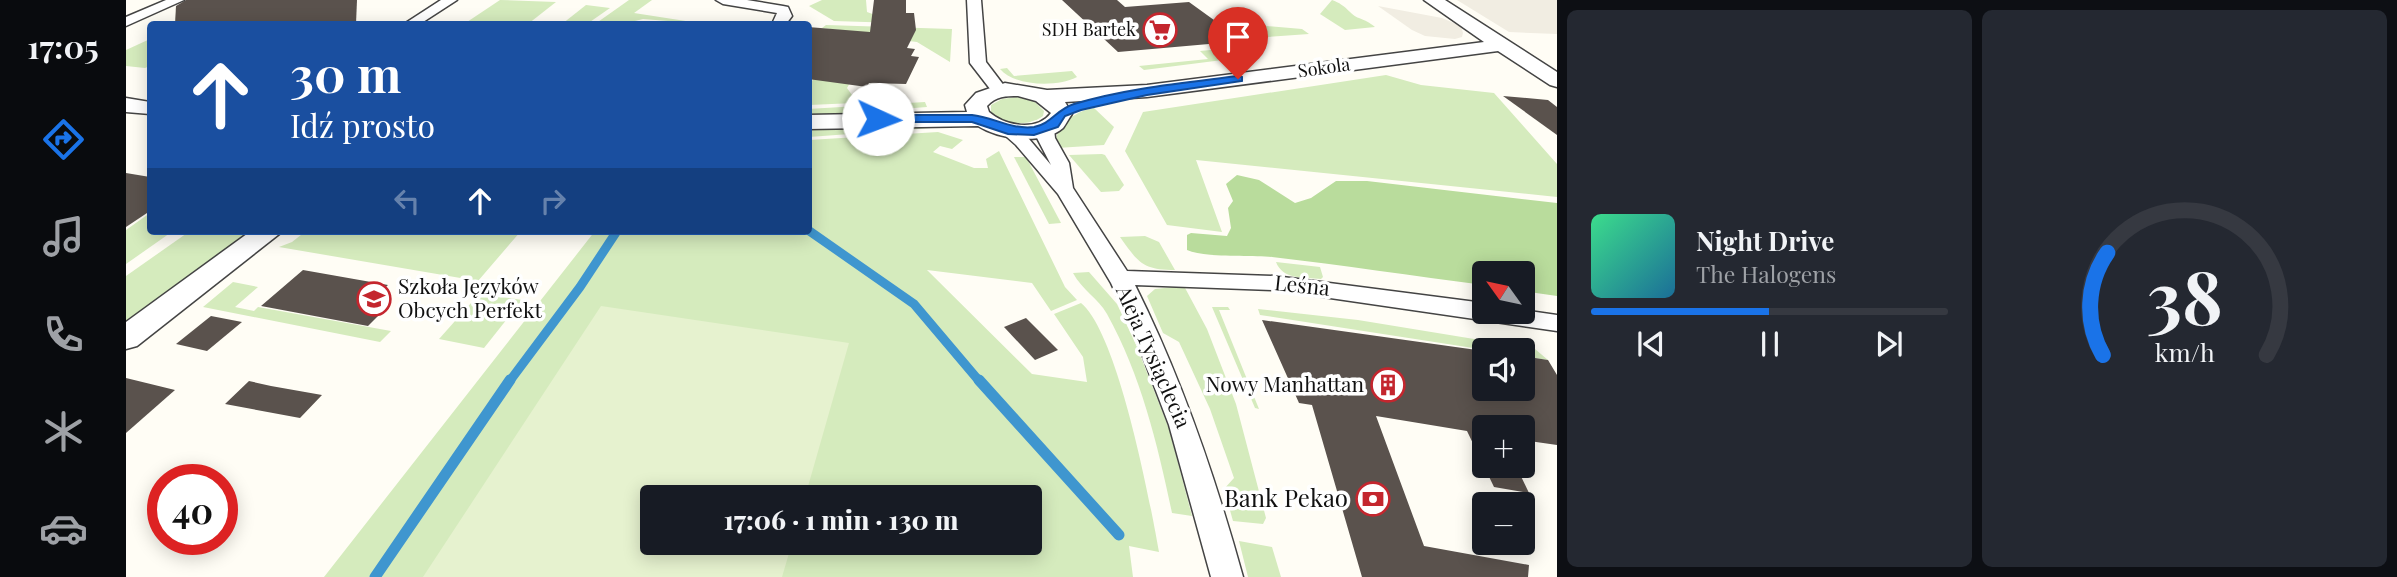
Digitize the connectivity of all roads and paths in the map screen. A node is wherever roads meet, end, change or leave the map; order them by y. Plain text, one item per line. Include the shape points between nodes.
1 (177, 0) edge
2 (450, 0) edge
3 (723, 0) edge
4 (974, 0) edge
5 (1433, 0) edge
6 (416, 21) edge
7 (781, 21) edge
8 (126, 22) edge
9 (1502, 45) junction
10 (1557, 80) edge
11 (1000, 91) junction
12 (126, 105) edge
13 (147, 108) edge
14 (979, 112) junction
15 (1050, 113) junction
16 (812, 122) edge
17 (1008, 130) junction
18 (1065, 189) junction
19 (264, 235) edge
20 (1119, 278) junction
21 (1472, 310) edge
22 (1535, 320) edge
23 (1557, 323) edge
24 (126, 338) edge
25 (1227, 577) edge

1 - 8 street
2 - 6 street
3 - 7 street via 783,10
4 - 11 street via 978,63
5 - 9 street
9 - 10 street
9 - 15 street, Sokola via 1147,91
11 - 14 street via 985,95
11 - 15 street via 1023,91
12 - 13 street
14 - 16 street
14 - 17 street
15 - 17 street via 1028,131
15 - 18 street, Aleja Tysiąclecia via 1046,138 1060,163
17 - 18 street, Aleja Tysiąclecia via 1024,140
18 - 20 street, Aleja Tysiąclecia
19 - 24 street
20 - 21 street, Leśna via 1275,283
20 - 25 street, Aleja Tysiąclecia via 1178,407
22 - 23 street, Leśna

